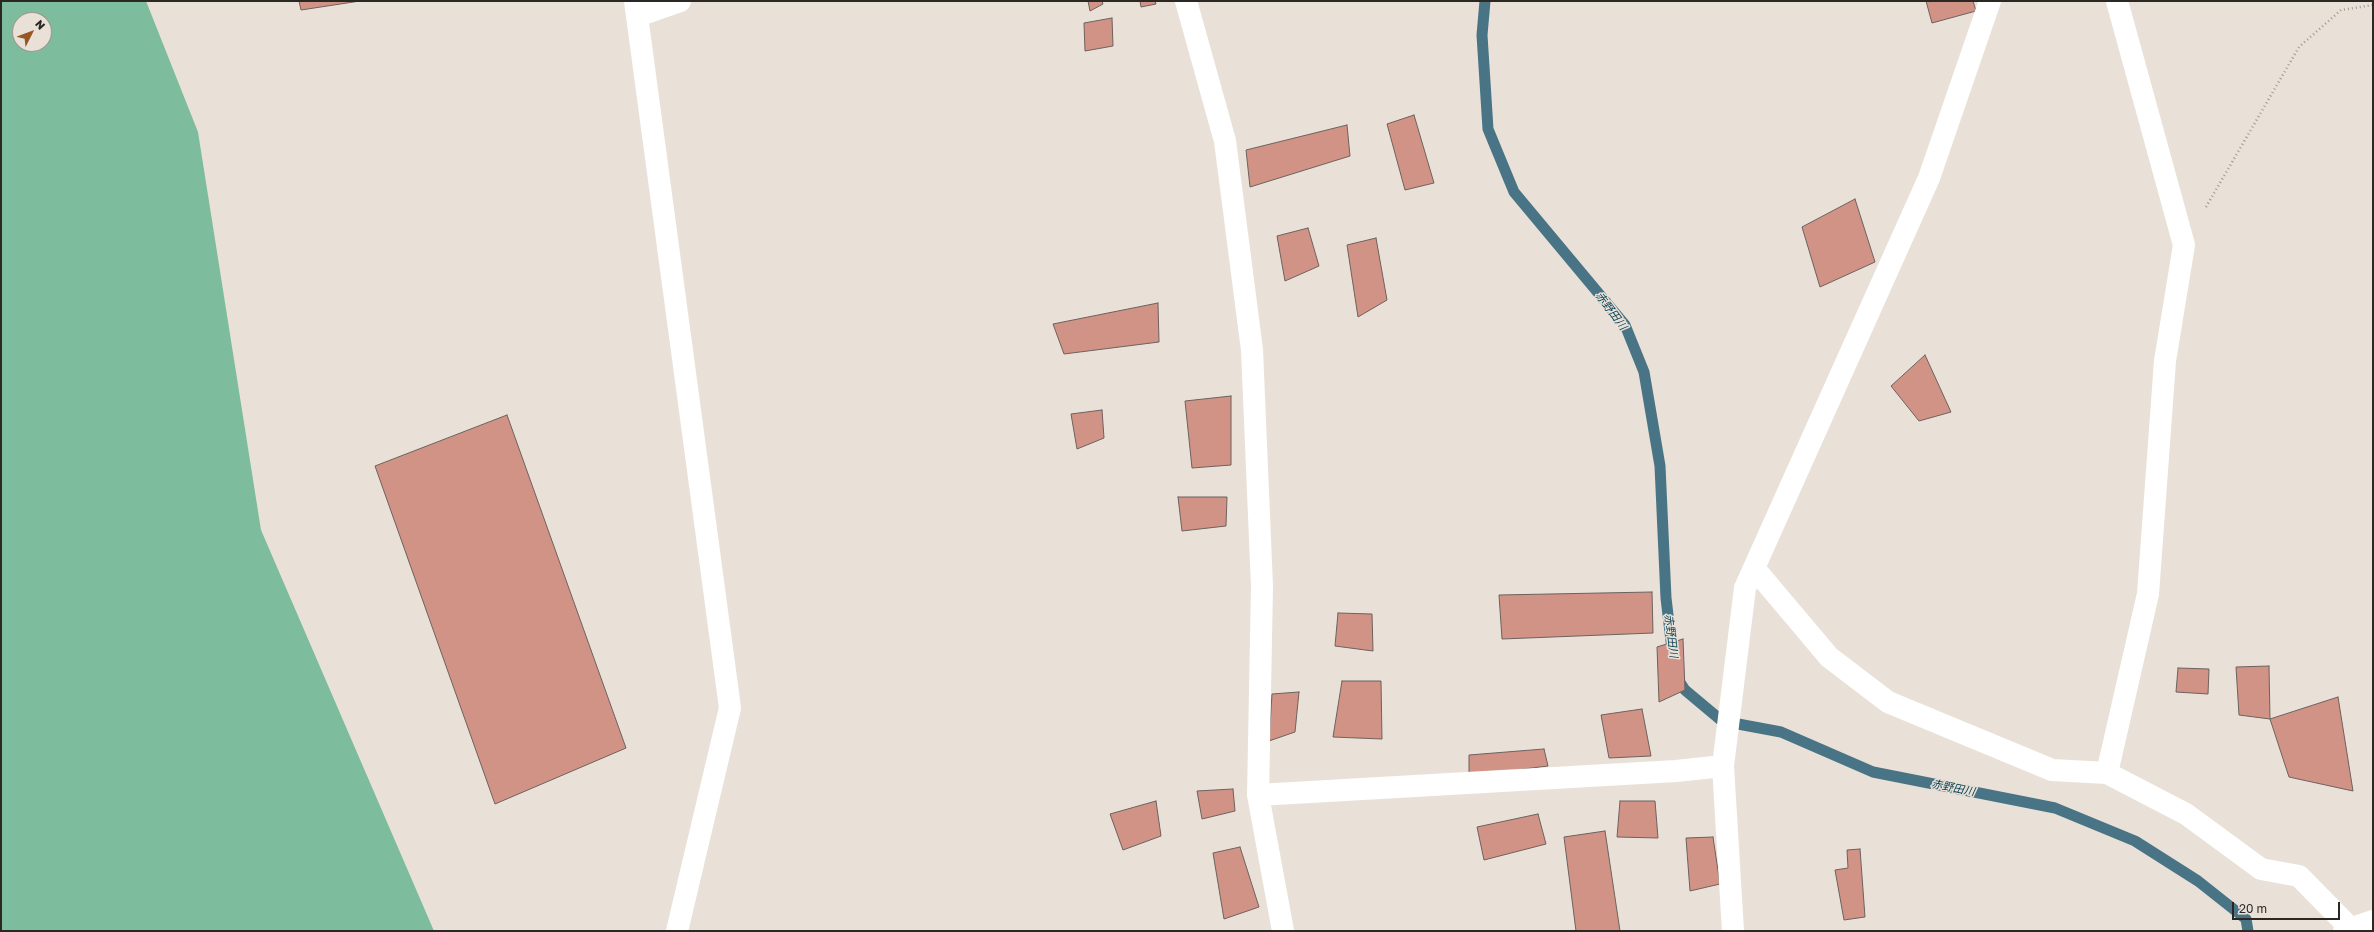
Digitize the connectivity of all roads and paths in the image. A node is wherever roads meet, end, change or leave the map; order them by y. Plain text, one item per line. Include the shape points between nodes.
1 (680, 1) edge
2 (1186, 1) edge
3 (1990, 1) edge
4 (2117, 1) edge
5 (2373, 5) edge
6 (636, 8) edge
7 (2184, 245) junction
8 (1754, 568) junction
9 (1722, 766) junction
10 (2106, 773) junction
11 (1258, 795) junction
12 (2373, 921) edge
13 (2350, 930) edge
14 (677, 931) edge
15 (1283, 931) edge
16 (1733, 931) edge

1 - 6 street
2 - 11 street via 1225,140 1252,350 1262,586
3 - 8 street via 1929,178
4 - 7 street
5 - 7 path via 2341,10 2299,47
6 - 14 street via 730,708
7 - 10 street via 2165,360 2148,594
8 - 9 street via 1745,588
8 - 10 street via 1830,657 1888,702 2052,770
9 - 11 street via 1676,771
9 - 16 street
10 - 13 street via 2186,814 2261,869 2299,876
11 - 15 street
12 - 13 street

